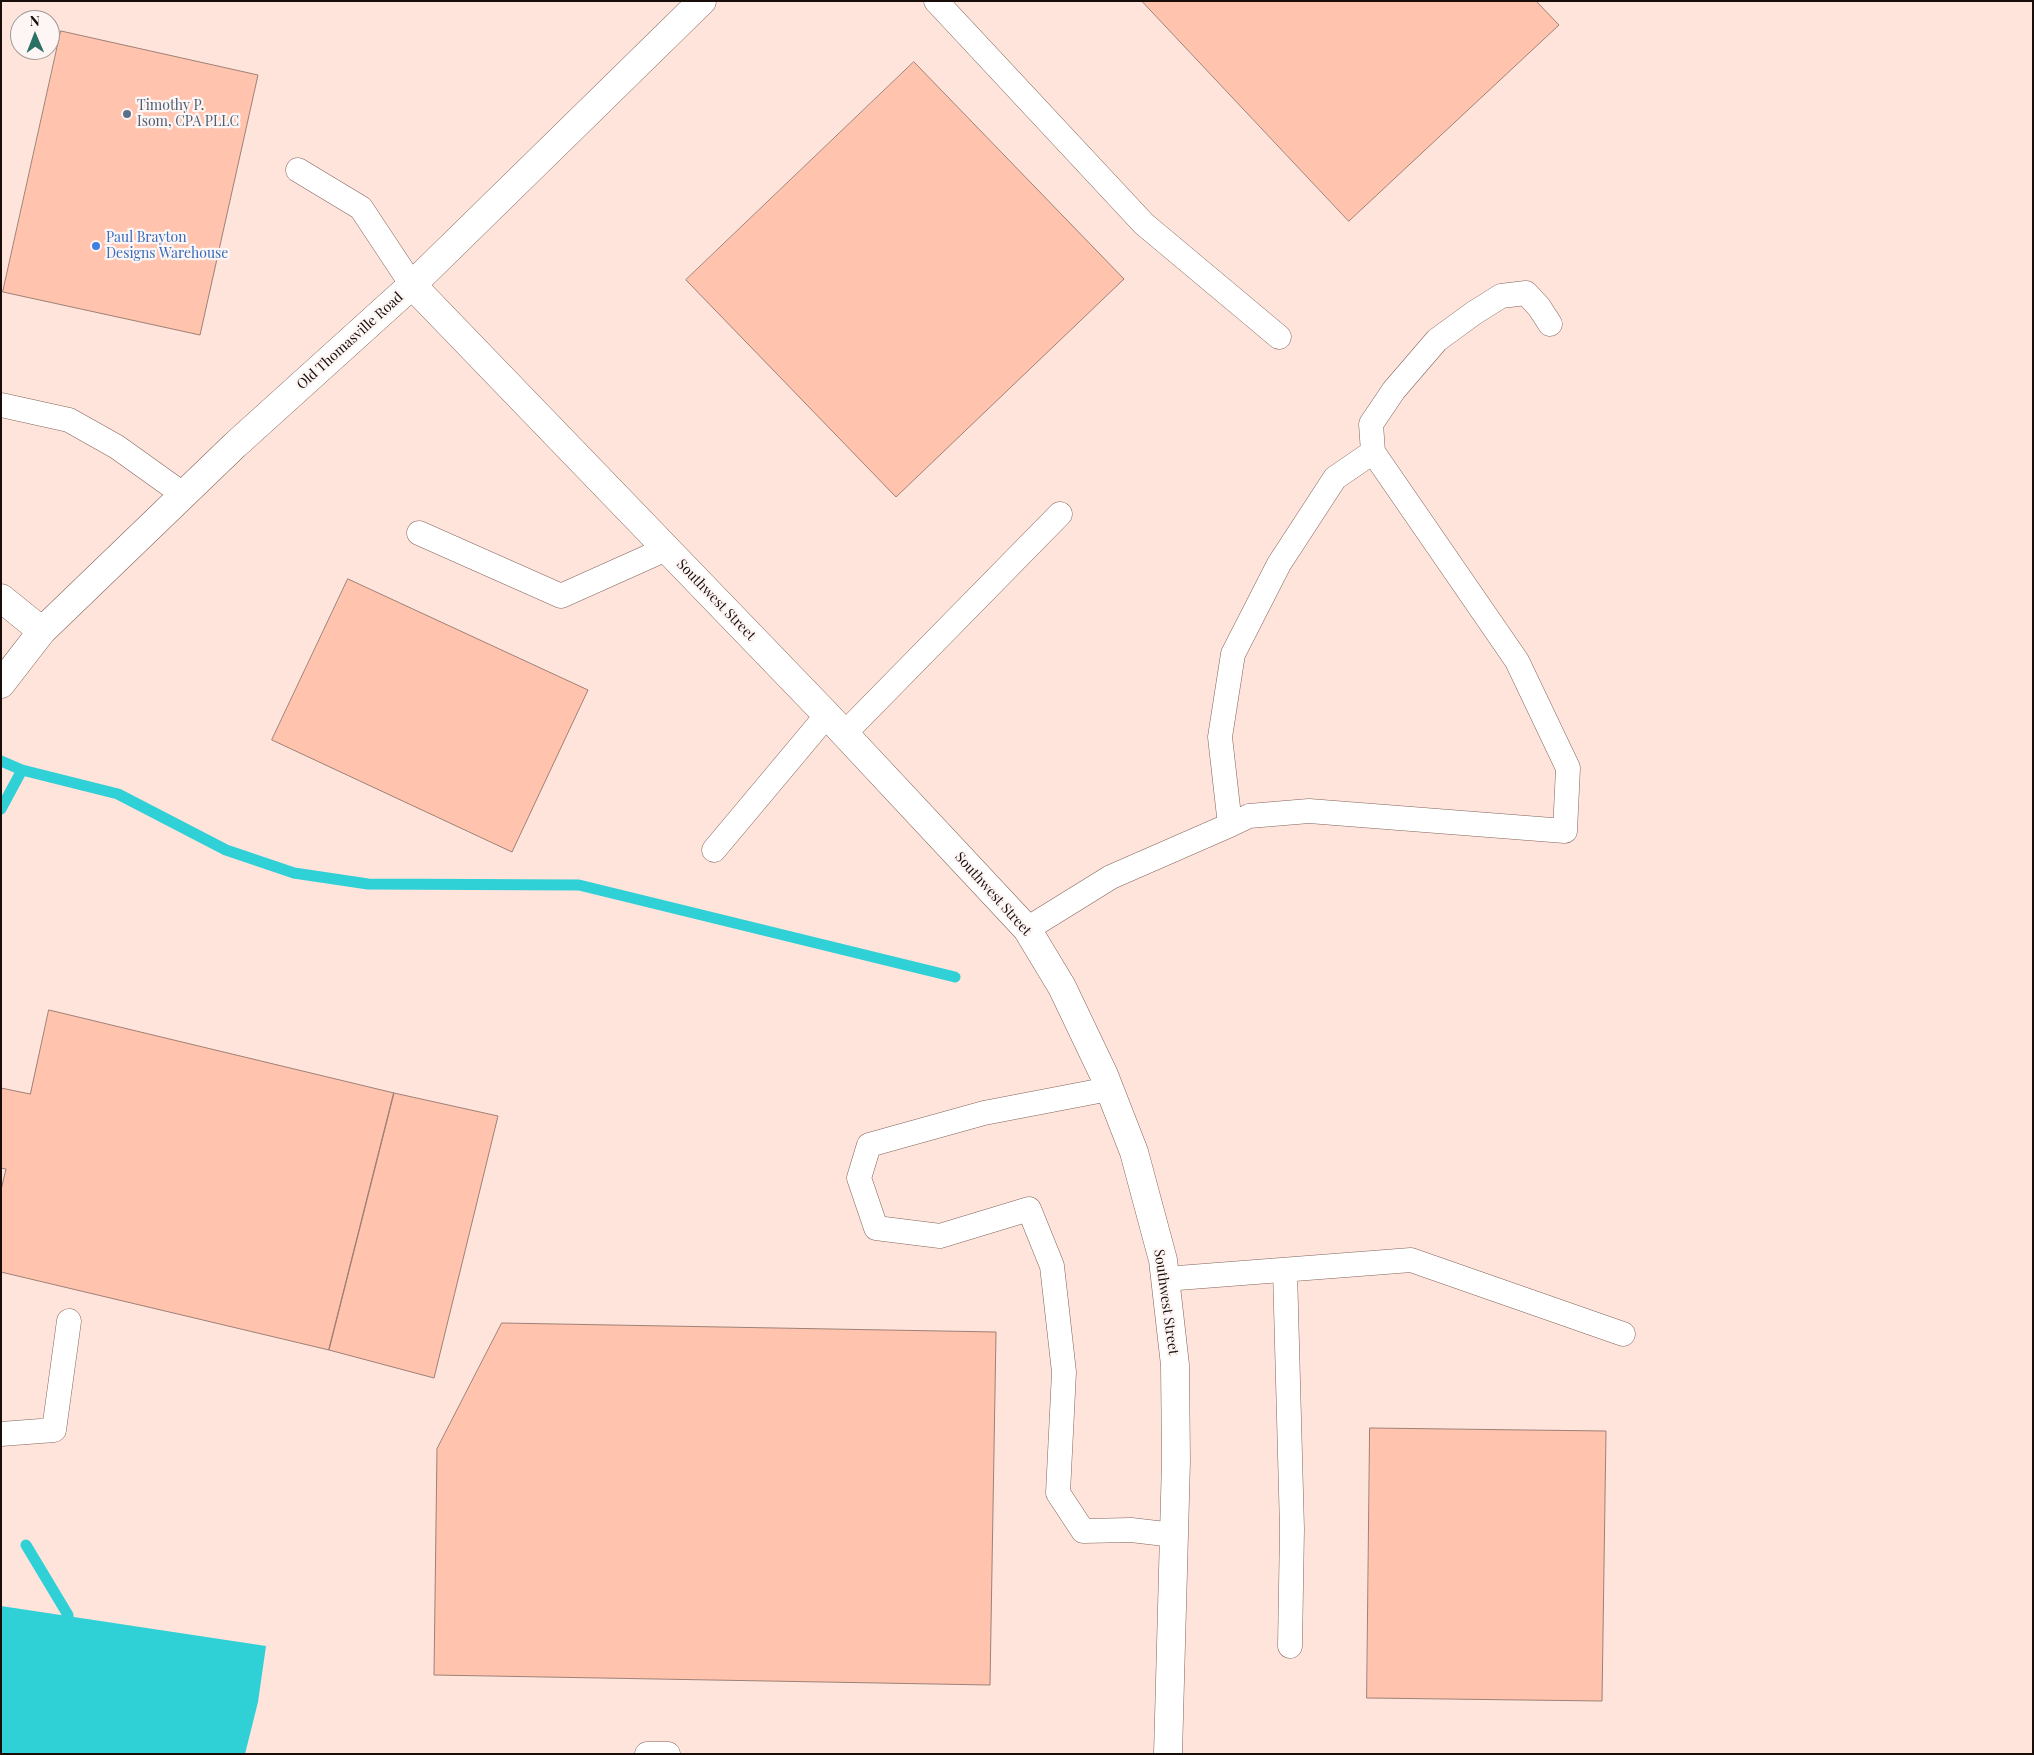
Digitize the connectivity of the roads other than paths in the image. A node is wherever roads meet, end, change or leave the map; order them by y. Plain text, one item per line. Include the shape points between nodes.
1 (702, 1) edge
2 (936, 1) edge
3 (298, 170) dead end
4 (412, 284) junction
5 (1550, 324) dead end
6 (1279, 337) dead end
7 (1, 404) edge
8 (1373, 452) junction
9 (184, 495) junction
10 (1060, 514) dead end
11 (419, 533) dead end
12 (666, 549) junction
13 (1, 598) edge
14 (42, 632) junction
15 (1, 684) edge
16 (835, 724) junction
17 (1230, 825) junction
18 (714, 850) dead end
19 (1027, 928) junction
20 (1109, 1089) junction
21 (1285, 1270) junction
22 (1165, 1279) junction
23 (69, 1321) dead end
24 (1623, 1334) dead end
25 (1, 1434) edge
26 (1174, 1534) junction
27 (1290, 1646) dead end
28 (647, 1754) edge
29 (668, 1754) edge
30 (1168, 1754) edge

1 - 4 street, Old Thomasville Road
2 - 6 lane via 1144,224
3 - 4 lane via 361,208
4 - 9 street, Old Thomasville Road
4 - 12 street, Southwest Street
5 - 8 lane via 1526,293 1501,296 1474,313 1437,340 1394,390 1371,424
7 - 9 lane via 69,420 117,447
8 - 17 lane via 1335,478 1279,564 1233,654 1220,737
8 - 17 lane via 1517,661 1568,768 1565,831 1310,811 1248,816
9 - 14 street, Old Thomasville Road
10 - 16 lane
11 - 12 lane via 561,596
12 - 16 street, Southwest Street
13 - 14 street
14 - 15 street, Old Thomasville Road
16 - 18 lane
16 - 19 street, Southwest Street
17 - 19 lane via 1111,877
19 - 20 street, Southwest Street via 1062,987
20 - 22 street, Southwest Street via 1134,1152 1163,1260
20 - 26 lane via 984,1113 869,1146 859,1178 876,1228 940,1236 1028,1209 1052,1266 1064,1372 1058,1493 1083,1531 1131,1530
21 - 22 lane
21 - 24 lane via 1411,1260
21 - 27 lane via 1292,1529
22 - 26 street, Southwest Street via 1175,1365
23 - 25 lane via 54,1430
26 - 30 street, Southwest Street
28 - 29 lane

